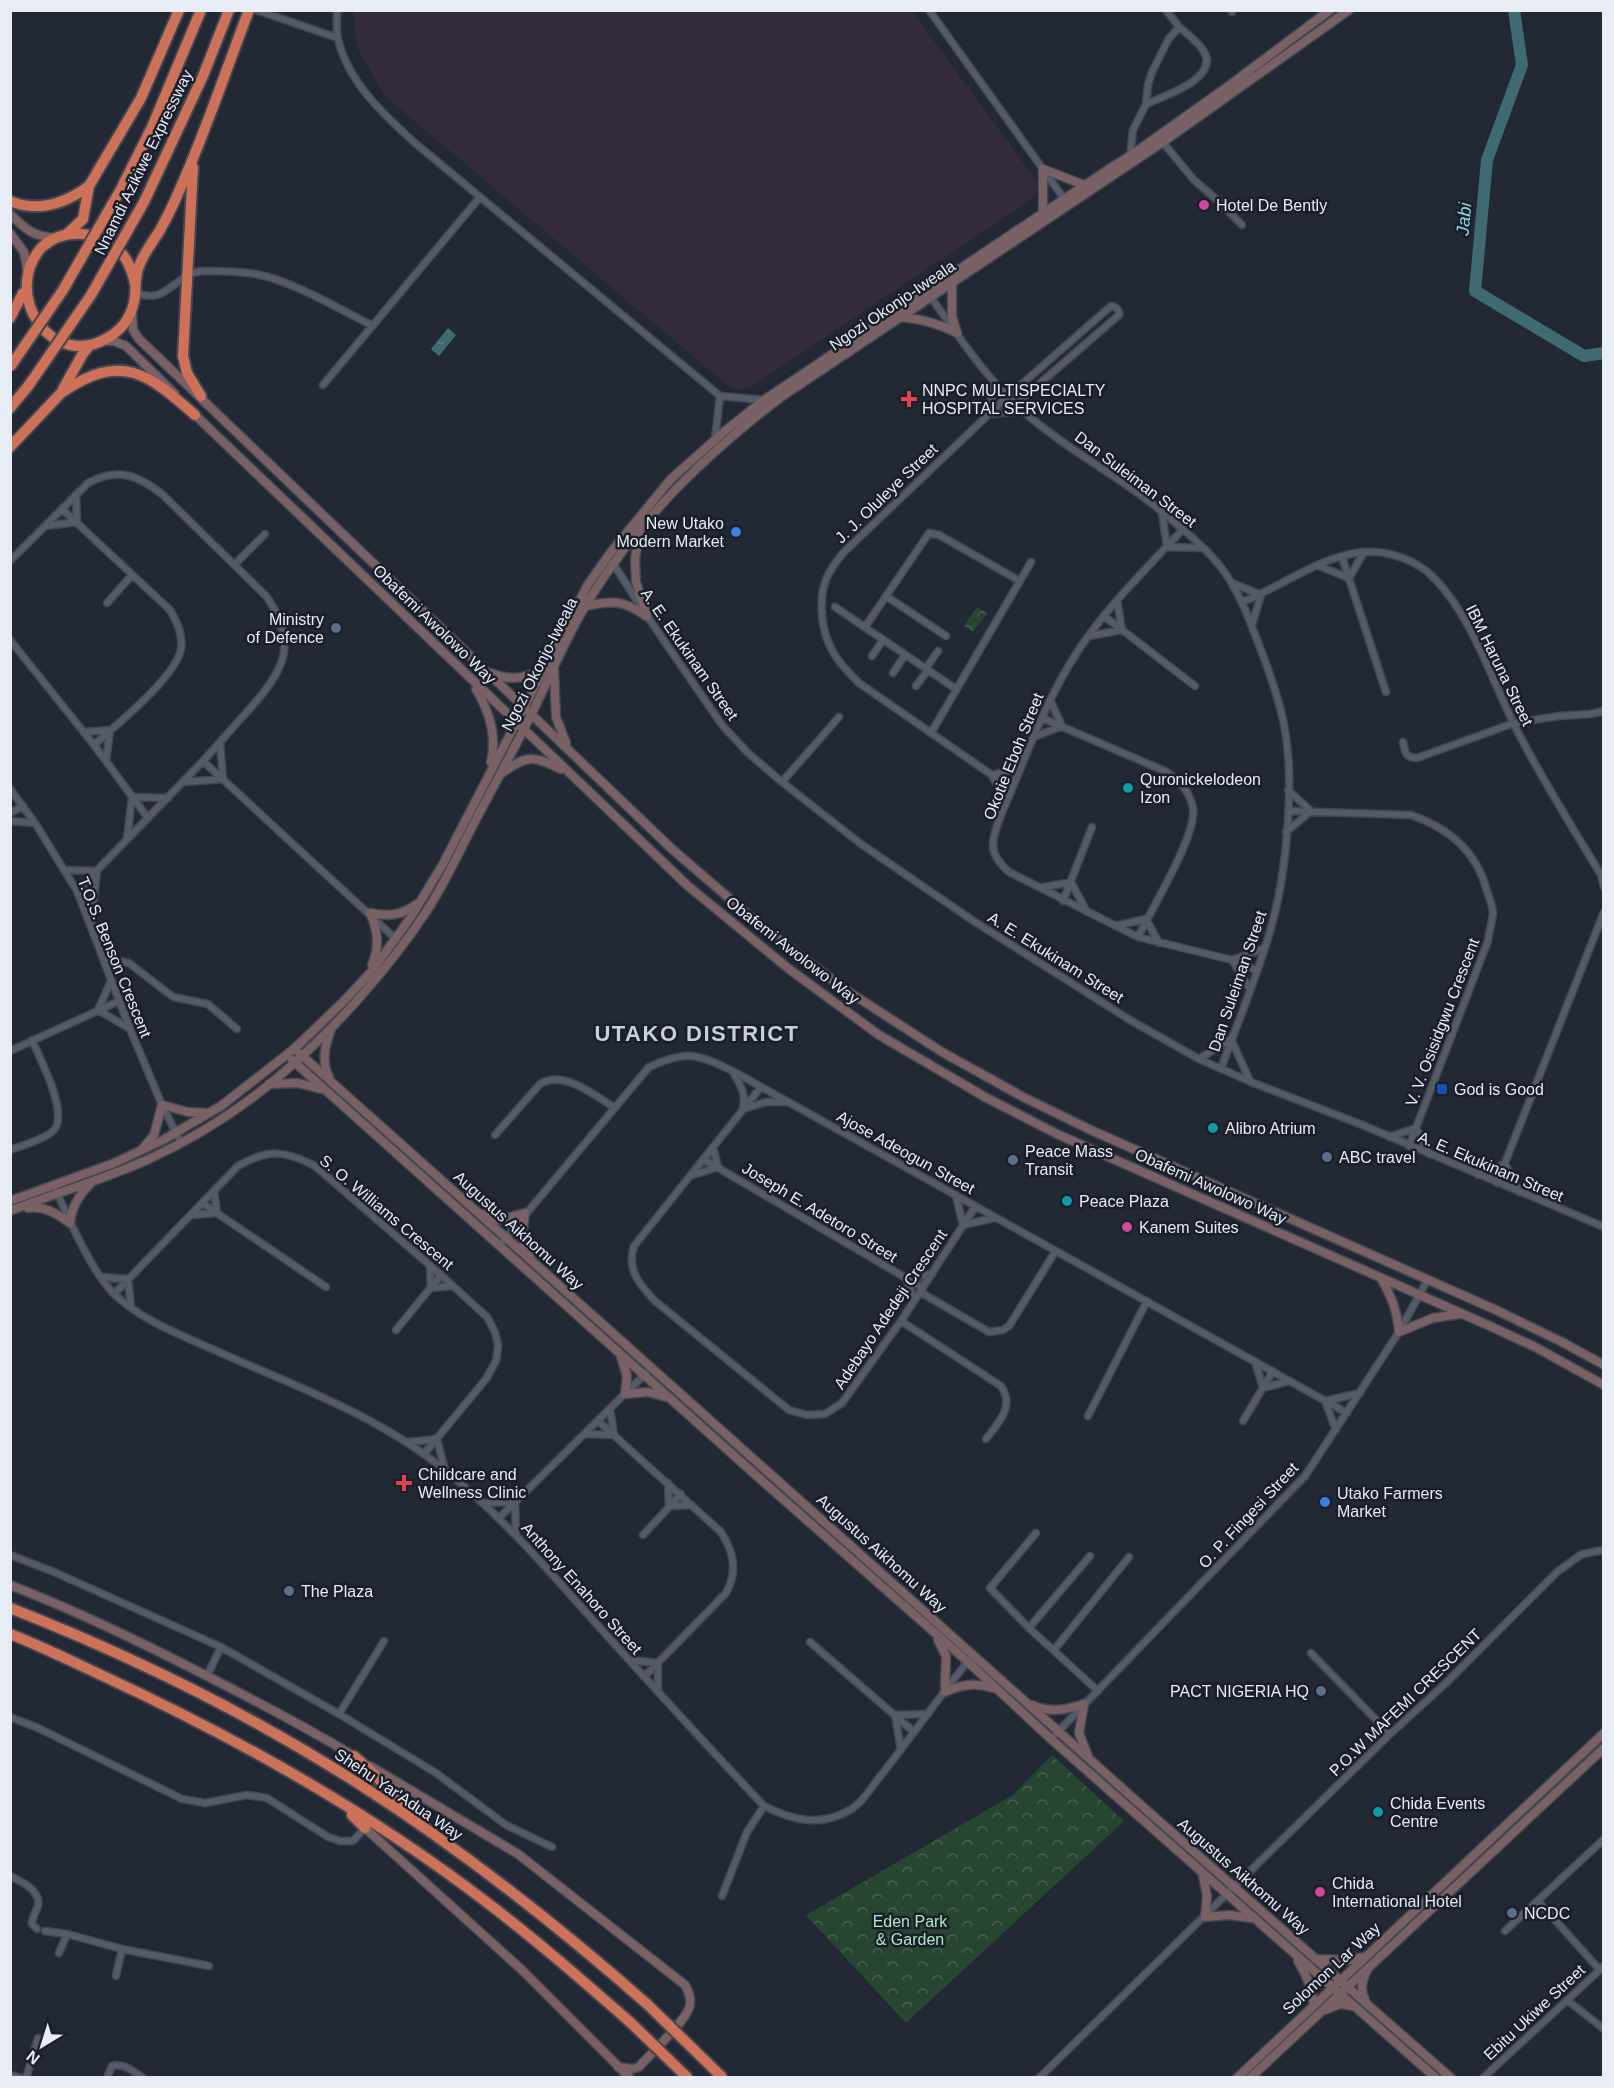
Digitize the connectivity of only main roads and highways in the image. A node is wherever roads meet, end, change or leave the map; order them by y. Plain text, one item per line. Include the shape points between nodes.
1 (179, 10) edge
2 (201, 10) edge
3 (229, 10) edge
4 (249, 10) edge
5 (198, 144) junction
6 (89, 186) junction
7 (10, 201) edge
8 (61, 237) junction
9 (135, 289) junction
10 (23, 292) junction
11 (10, 318) edge
12 (90, 345) junction
13 (10, 367) edge
14 (61, 393) junction
15 (201, 396) road end
16 (10, 408) edge
17 (195, 415) road end
18 (10, 447) edge
19 (10, 1608) edge
20 (10, 1634) edge
21 (354, 1756) road end
22 (317, 1787) junction
23 (366, 1828) road end
24 (433, 1833) junction
25 (688, 2078) edge
26 (723, 2078) edge

1 - 6 highway, Nnamdi Azikiwe Expressway via 141,98
2 - 13 highway, Nnamdi Azikiwe Expressway, bridge via 152,127 121,189 65,286
3 - 16 highway, Nnamdi Azikiwe Expressway, bridge via 144,202 91,295
4 - 5 highway
5 - 9 highway via 169,212 141,261
5 - 15 highway via 192,176 183,356
6 - 7 highway via 74,197 52,204 29,206
6 - 8 highway, Nnamdi Azikiwe Expressway via 83,219
8 - 9 highway via 82,234 112,244 131,269
8 - 10 highway via 39,251 27,269
9 - 12 highway via 132,311 125,323 103,341
10 - 11 highway
10 - 12 highway via 33,322 45,334 74,346
12 - 14 highway
14 - 17 highway via 84,377 128,371 155,382
14 - 18 highway
19 - 24 highway, Shehu Yar'Adua Way via 121,1655 258,1726 340,1772
20 - 22 highway via 189,1718
21 - 24 highway
22 - 23 highway
22 - 25 highway, bridge via 480,1897 569,1969
24 - 26 highway, Shehu Yar'Adua Way, bridge via 556,1926 647,2004

